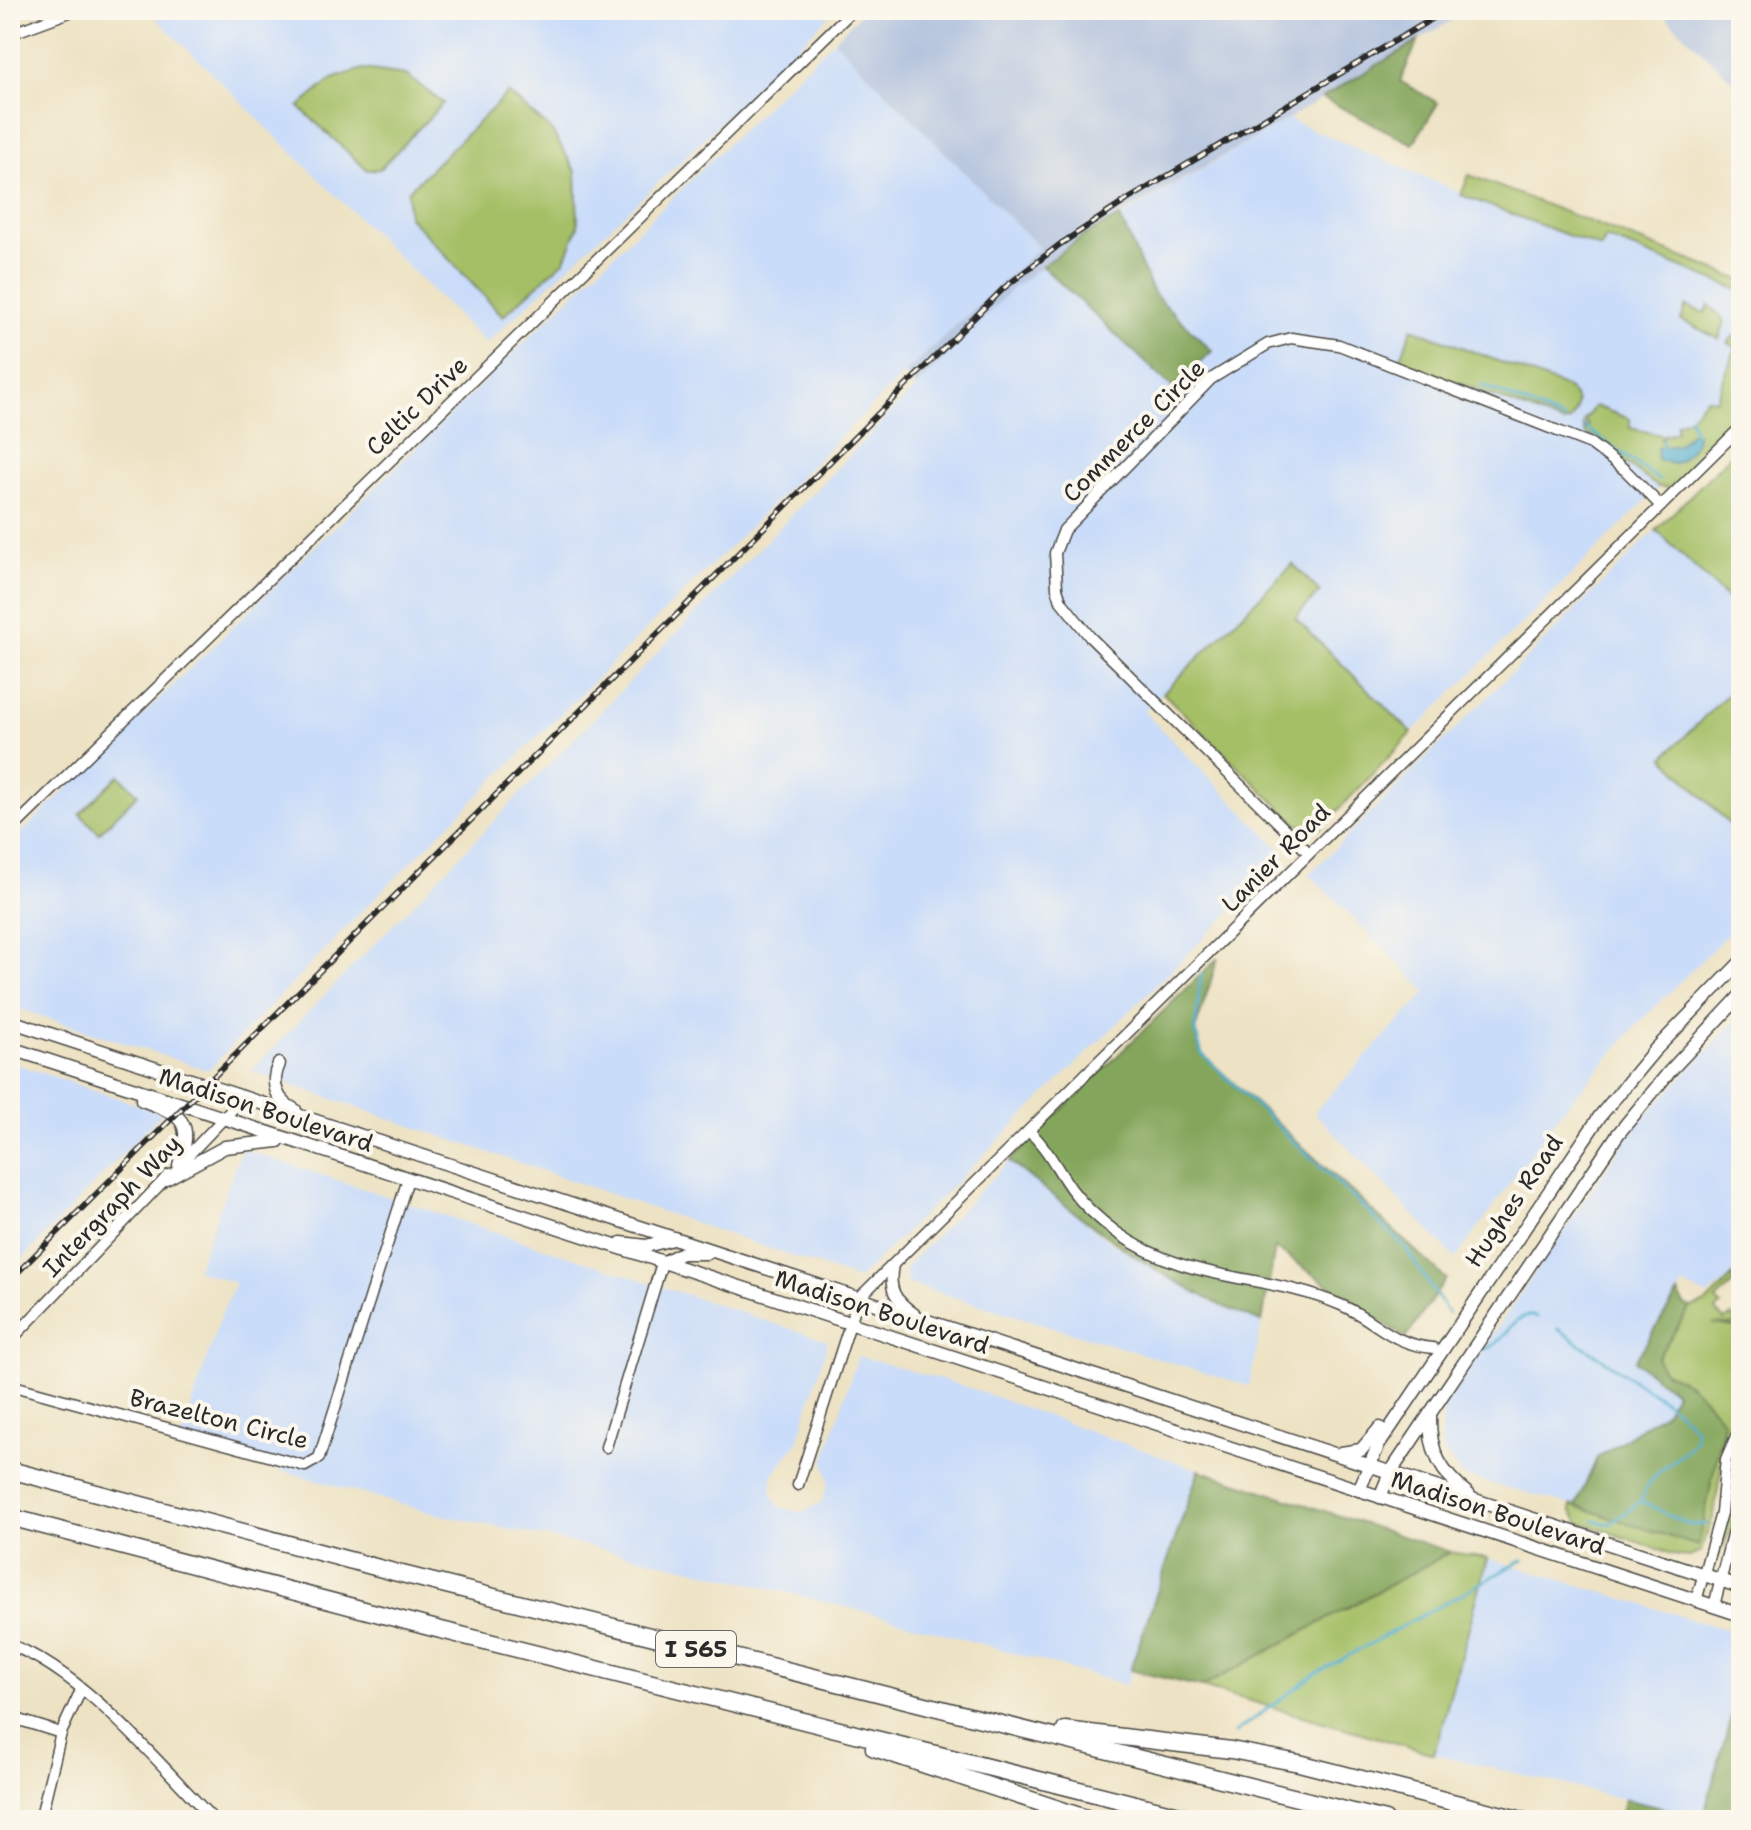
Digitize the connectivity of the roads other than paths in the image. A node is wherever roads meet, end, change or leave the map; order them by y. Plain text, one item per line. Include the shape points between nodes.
1 (75, 10) edge
2 (853, 10) edge
3 (10, 34) edge
4 (1741, 427) edge
5 (1661, 506) junction
6 (10, 831) edge
7 (1309, 853) junction
8 (1738, 971) edge
9 (1741, 995) edge
10 (10, 1021) edge
11 (10, 1048) edge
12 (279, 1064) dead end
13 (97, 1076) junction
14 (243, 1098) junction
15 (224, 1118) junction
16 (1029, 1131) junction
17 (373, 1140) junction
18 (292, 1141) junction
19 (179, 1165) junction
20 (166, 1179) junction
21 (408, 1179) junction
22 (675, 1238) junction
23 (598, 1240) junction
24 (726, 1253) junction
25 (894, 1262) junction
26 (662, 1263) junction
27 (1487, 1280) junction
28 (858, 1299) junction
29 (923, 1320) junction
30 (852, 1324) junction
31 (10, 1341) edge
32 (1433, 1348) junction
33 (1091, 1374) junction
34 (10, 1385) edge
35 (1082, 1400) junction
36 (1430, 1413) junction
37 (1741, 1425) edge
38 (606, 1447) dead end
39 (1322, 1451) junction
40 (1726, 1459) junction
41 (1741, 1463) edge
42 (1368, 1466) junction
43 (10, 1470) edge
44 (1390, 1473) junction
45 (798, 1485) dead end
46 (1359, 1490) junction
47 (1380, 1497) junction
48 (1475, 1499) junction
49 (1741, 1500) edge
50 (10, 1517) edge
51 (1702, 1575) junction
52 (1719, 1580) junction
53 (1741, 1587) edge
54 (1696, 1601) junction
55 (1714, 1606) junction
56 (1741, 1615) edge
57 (10, 1645) edge
58 (81, 1690) junction
59 (10, 1717) edge
60 (999, 1721) junction
61 (805, 1722) junction
62 (61, 1733) junction
63 (40, 1820) edge
64 (214, 1820) edge
65 (1092, 1820) edge
66 (1199, 1820) edge
67 (1385, 1820) edge
68 (1522, 1820) edge

1 - 3 street
2 - 6 street, Celtic Drive
4 - 5 street, Lanier Road
5 - 7 street, Lanier Road
5 - 7 street, Commerce Circle via 1591,444 1339,345 1291,338 1268,344 1211,379 1064,530 1053,570 1061,601 1090,637
7 - 16 street, Lanier Road
8 - 27 main road, Hughes Road via 1654,1051 1600,1116
9 - 36 main road, Hughes Road via 1618,1134
10 - 14 main road, Madison Boulevard
11 - 13 main road, Madison Boulevard
12 - 17 main road via 273,1081 283,1103
13 - 15 main road, Madison Boulevard
13 - 19 main road via 177,1113 187,1143
14 - 15 street, Intergraph Way
14 - 17 main road, Madison Boulevard
15 - 18 main road, Madison Boulevard
15 - 19 street, Intergraph Way
16 - 25 street, Lanier Road
16 - 32 street via 1083,1203 1142,1248 1183,1268 1270,1283 1338,1304 1407,1346
17 - 22 main road, Madison Boulevard
18 - 20 main road via 225,1147
18 - 21 main road, Madison Boulevard
19 - 20 street, Intergraph Way
20 - 31 street, Intergraph Way
21 - 23 main road, Madison Boulevard
21 - 34 street, Brazelton Circle via 345,1381 313,1464
22 - 23 main road via 646,1246
22 - 24 main road, Madison Boulevard
23 - 26 main road, Madison Boulevard
24 - 26 main road via 682,1253
24 - 28 main road, Madison Boulevard
25 - 28 street, Lanier Road
25 - 29 street via 894,1297
26 - 30 main road, Madison Boulevard
26 - 38 street
27 - 32 main road
27 - 42 main road, Hughes Road
28 - 29 main road, Madison Boulevard
28 - 30 street
29 - 33 main road, Madison Boulevard
30 - 35 main road, Madison Boulevard
30 - 45 street
32 - 39 main road via 1366,1446 1353,1453
33 - 35 main road
33 - 39 main road, Madison Boulevard
35 - 46 main road, Madison Boulevard
36 - 44 main road, Hughes Road
36 - 48 main road via 1429,1435 1441,1470
37 - 40 street
39 - 42 main road, Madison Boulevard
40 - 41 street
40 - 51 street via 1721,1513
42 - 44 main road, Madison Boulevard
42 - 46 main road, Hughes Road
43 - 60 highway, I 565 via 320,1554
44 - 47 main road, Hughes Road
44 - 48 main road, Madison Boulevard
46 - 47 main road, Madison Boulevard
47 - 54 main road, Madison Boulevard
48 - 51 main road, Madison Boulevard
49 - 52 street
50 - 61 highway, I 565
51 - 52 main road, Madison Boulevard
51 - 54 street
52 - 53 main road, Madison Boulevard
52 - 55 street
54 - 55 main road, Madison Boulevard
55 - 56 main road, Madison Boulevard
57 - 58 street
58 - 62 street
58 - 64 street
59 - 62 street
60 - 67 highway, I 565
60 - 68 highway via 1231,1750
61 - 65 highway
61 - 66 highway, I 565
62 - 63 street

